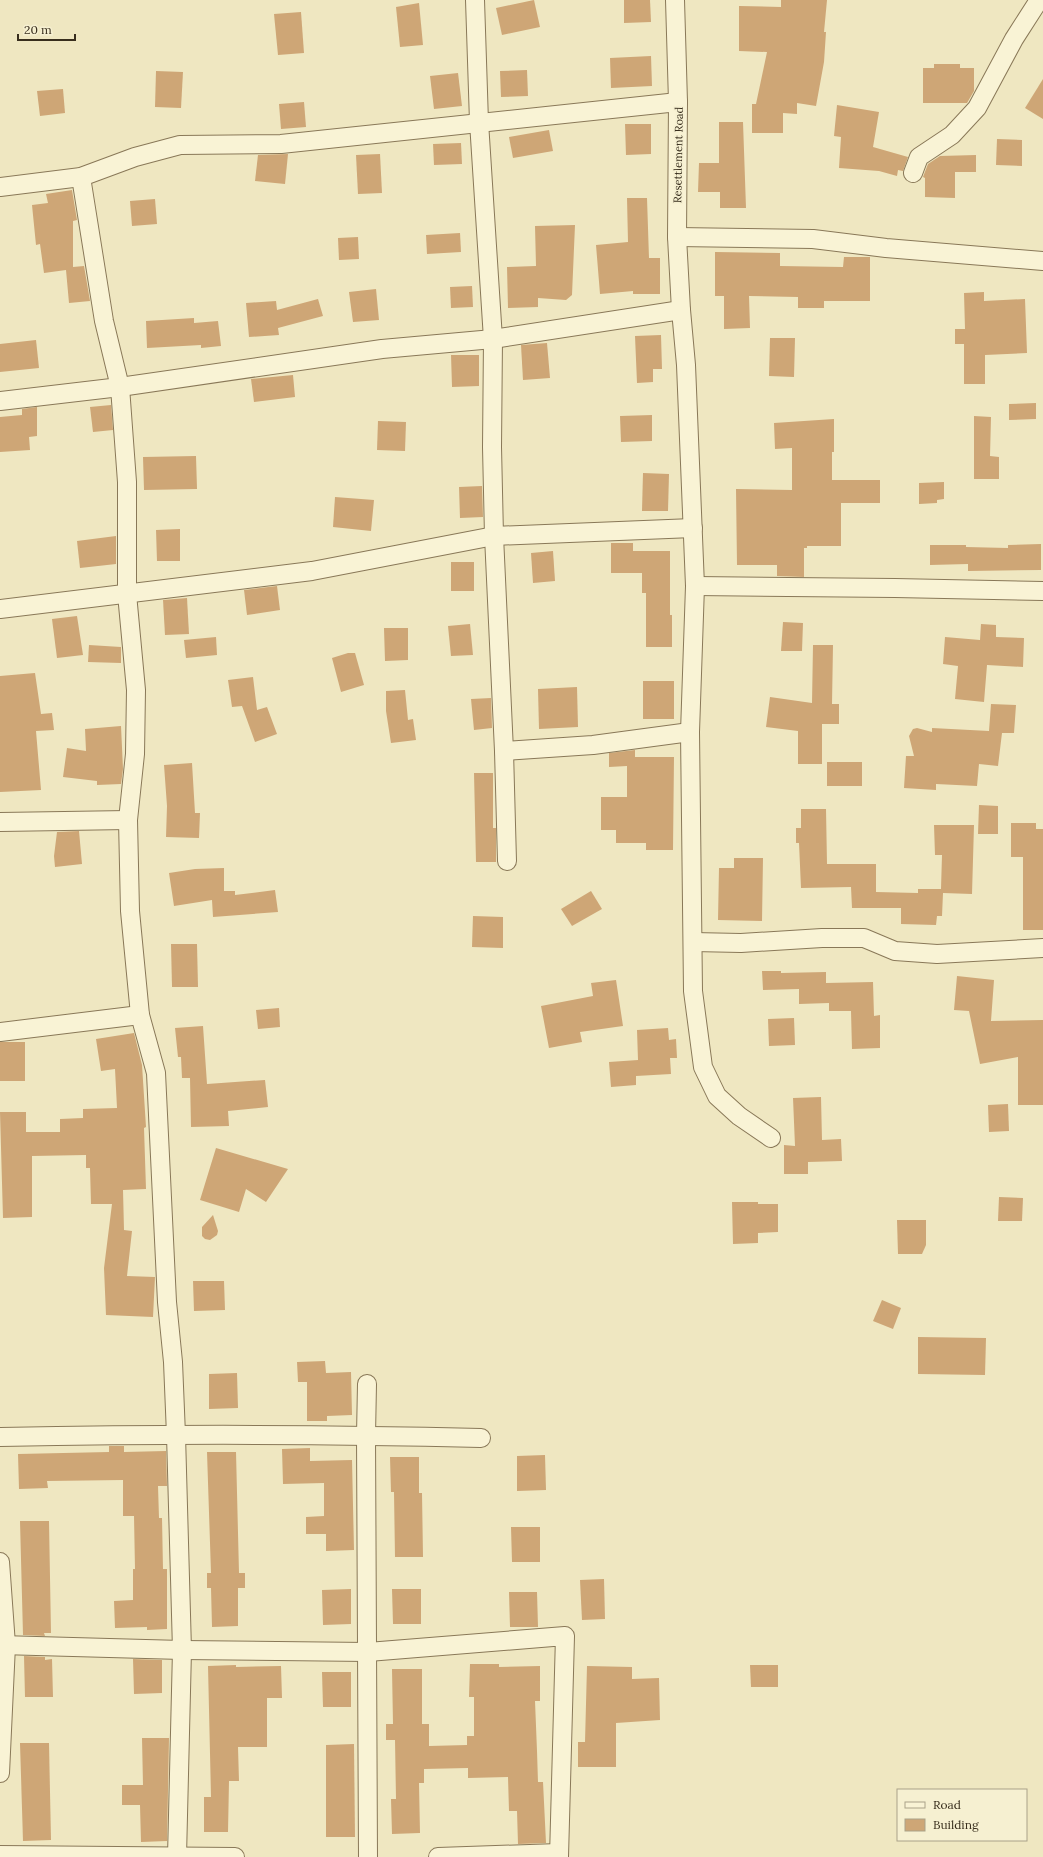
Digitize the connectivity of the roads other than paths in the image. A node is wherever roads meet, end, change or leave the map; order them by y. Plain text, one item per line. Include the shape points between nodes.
1 (475, 0) edge
2 (675, 0) edge
3 (1039, 0) edge
4 (678, 102) junction
5 (479, 122) junction
6 (913, 173) dead end
7 (81, 177) junction
8 (0, 188) edge
9 (677, 237) junction
10 (1043, 261) edge
11 (681, 310) junction
12 (493, 339) junction
13 (120, 387) junction
14 (0, 401) edge
15 (693, 528) junction
16 (494, 536) junction
17 (695, 586) junction
18 (1043, 591) edge
19 (127, 594) junction
20 (0, 609) edge
21 (690, 732) junction
22 (504, 751) junction
23 (128, 820) junction
24 (0, 822) edge
25 (507, 861) dead end
26 (693, 942) junction
27 (1043, 948) edge
28 (140, 1015) junction
29 (0, 1032) edge
30 (771, 1138) dead end
31 (367, 1384) dead end
32 (176, 1435) junction
33 (366, 1435) junction
34 (0, 1437) edge
35 (481, 1438) dead end
36 (0, 1562) edge
37 (3, 1645) edge
38 (182, 1650) junction
39 (368, 1652) junction
40 (0, 1773) edge
41 (0, 1855) edge
42 (559, 1855) edge
43 (177, 1856) edge
44 (235, 1857) edge
45 (368, 1857) edge
46 (438, 1857) edge

1 - 5 street
2 - 4 street, Resettlement Road
3 - 6 street via 1014,39 977,108 952,135 920,157
4 - 5 street
4 - 9 street, Resettlement Road
5 - 7 street via 281,144 180,145 135,157
5 - 12 street
7 - 8 street
7 - 13 street via 104,321
9 - 10 street via 813,239 886,248
9 - 11 street, Resettlement Road
11 - 12 street
11 - 15 street, Resettlement Road
12 - 13 street via 382,349
12 - 16 street
13 - 14 street
13 - 19 street via 127,482
15 - 16 street
15 - 17 street, Resettlement Road
16 - 19 street via 312,571
16 - 22 street
17 - 18 street
17 - 21 street, Resettlement Road
19 - 20 street
19 - 23 street via 136,690 135,754
21 - 22 street via 593,745
21 - 26 street, Resettlement Road
22 - 25 street
23 - 24 street
23 - 28 street via 130,911
26 - 27 street via 741,943 864,938 894,951 937,954
26 - 30 street, Resettlement Road via 693,991 703,1067 717,1096 738,1116
28 - 29 street
28 - 32 street via 156,1073
31 - 33 street
32 - 33 street
32 - 34 street
32 - 38 street
33 - 35 street
33 - 39 street
36 - 37 street
37 - 38 street
37 - 40 street
38 - 39 street
38 - 43 street
39 - 42 street via 565,1636
39 - 45 street
41 - 43 street
42 - 46 street
43 - 44 street

